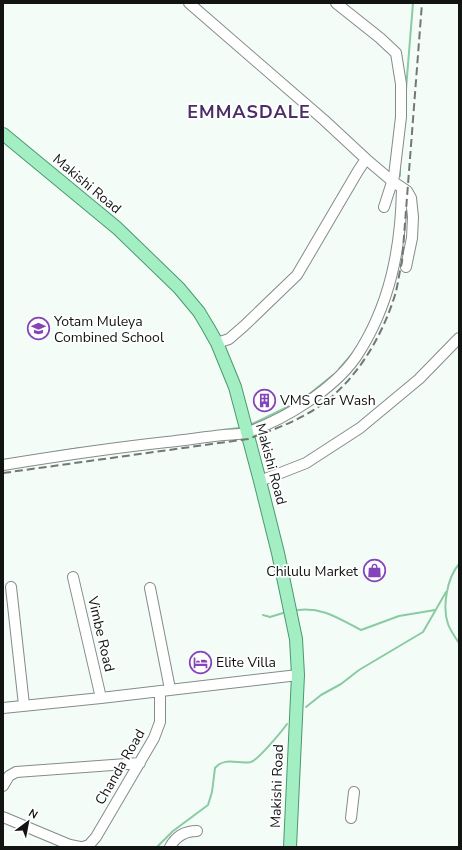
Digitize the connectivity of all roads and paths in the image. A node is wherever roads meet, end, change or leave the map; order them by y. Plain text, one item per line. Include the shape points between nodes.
1 (189, 3) edge
2 (336, 3) edge
3 (3, 134) edge
4 (366, 159) junction
5 (392, 181) junction
6 (402, 188) junction
7 (384, 207) dead end
8 (406, 267) dead end
9 (459, 338) edge
10 (217, 343) junction
11 (247, 433) junction
12 (3, 465) edge
13 (260, 481) junction
14 (73, 577) dead end
15 (11, 587) dead end
16 (150, 588) dead end
17 (298, 675) junction
18 (170, 689) junction
19 (160, 691) junction
20 (101, 698) junction
21 (24, 705) junction
22 (3, 708) edge
23 (140, 763) junction
24 (3, 786) edge
25 (354, 792) dead end
26 (3, 818) edge
27 (351, 818) dead end
28 (197, 830) dead end
29 (80, 847) edge
30 (83, 847) edge
31 (170, 847) edge
32 (290, 847) edge

1 - 4 street
2 - 5 street via 396,53 401,84 401,118
3 - 10 main road, Makishi Road via 139,248 190,301
4 - 5 street
4 - 10 street via 297,275 229,339
5 - 6 street
5 - 7 street
6 - 8 street via 411,198 413,217
6 - 11 street via 399,244 392,276 373,327 355,358 314,398 284,416
9 - 13 street via 419,379 360,428 306,463
10 - 11 main road, Makishi Road via 234,387
11 - 12 street
11 - 13 main road, Makishi Road
13 - 17 main road, Makishi Road via 296,639
14 - 20 street, Vimbe Road
15 - 21 street
16 - 18 street
17 - 18 street
17 - 32 main road, Makishi Road
18 - 19 street
19 - 20 street
19 - 23 street, Chanda Road via 160,722
20 - 21 street
21 - 22 street
23 - 24 street via 19,772 9,776
23 - 30 street, Chanda Road via 96,837 89,845
25 - 27 street
26 - 29 street
28 - 31 street via 181,834

